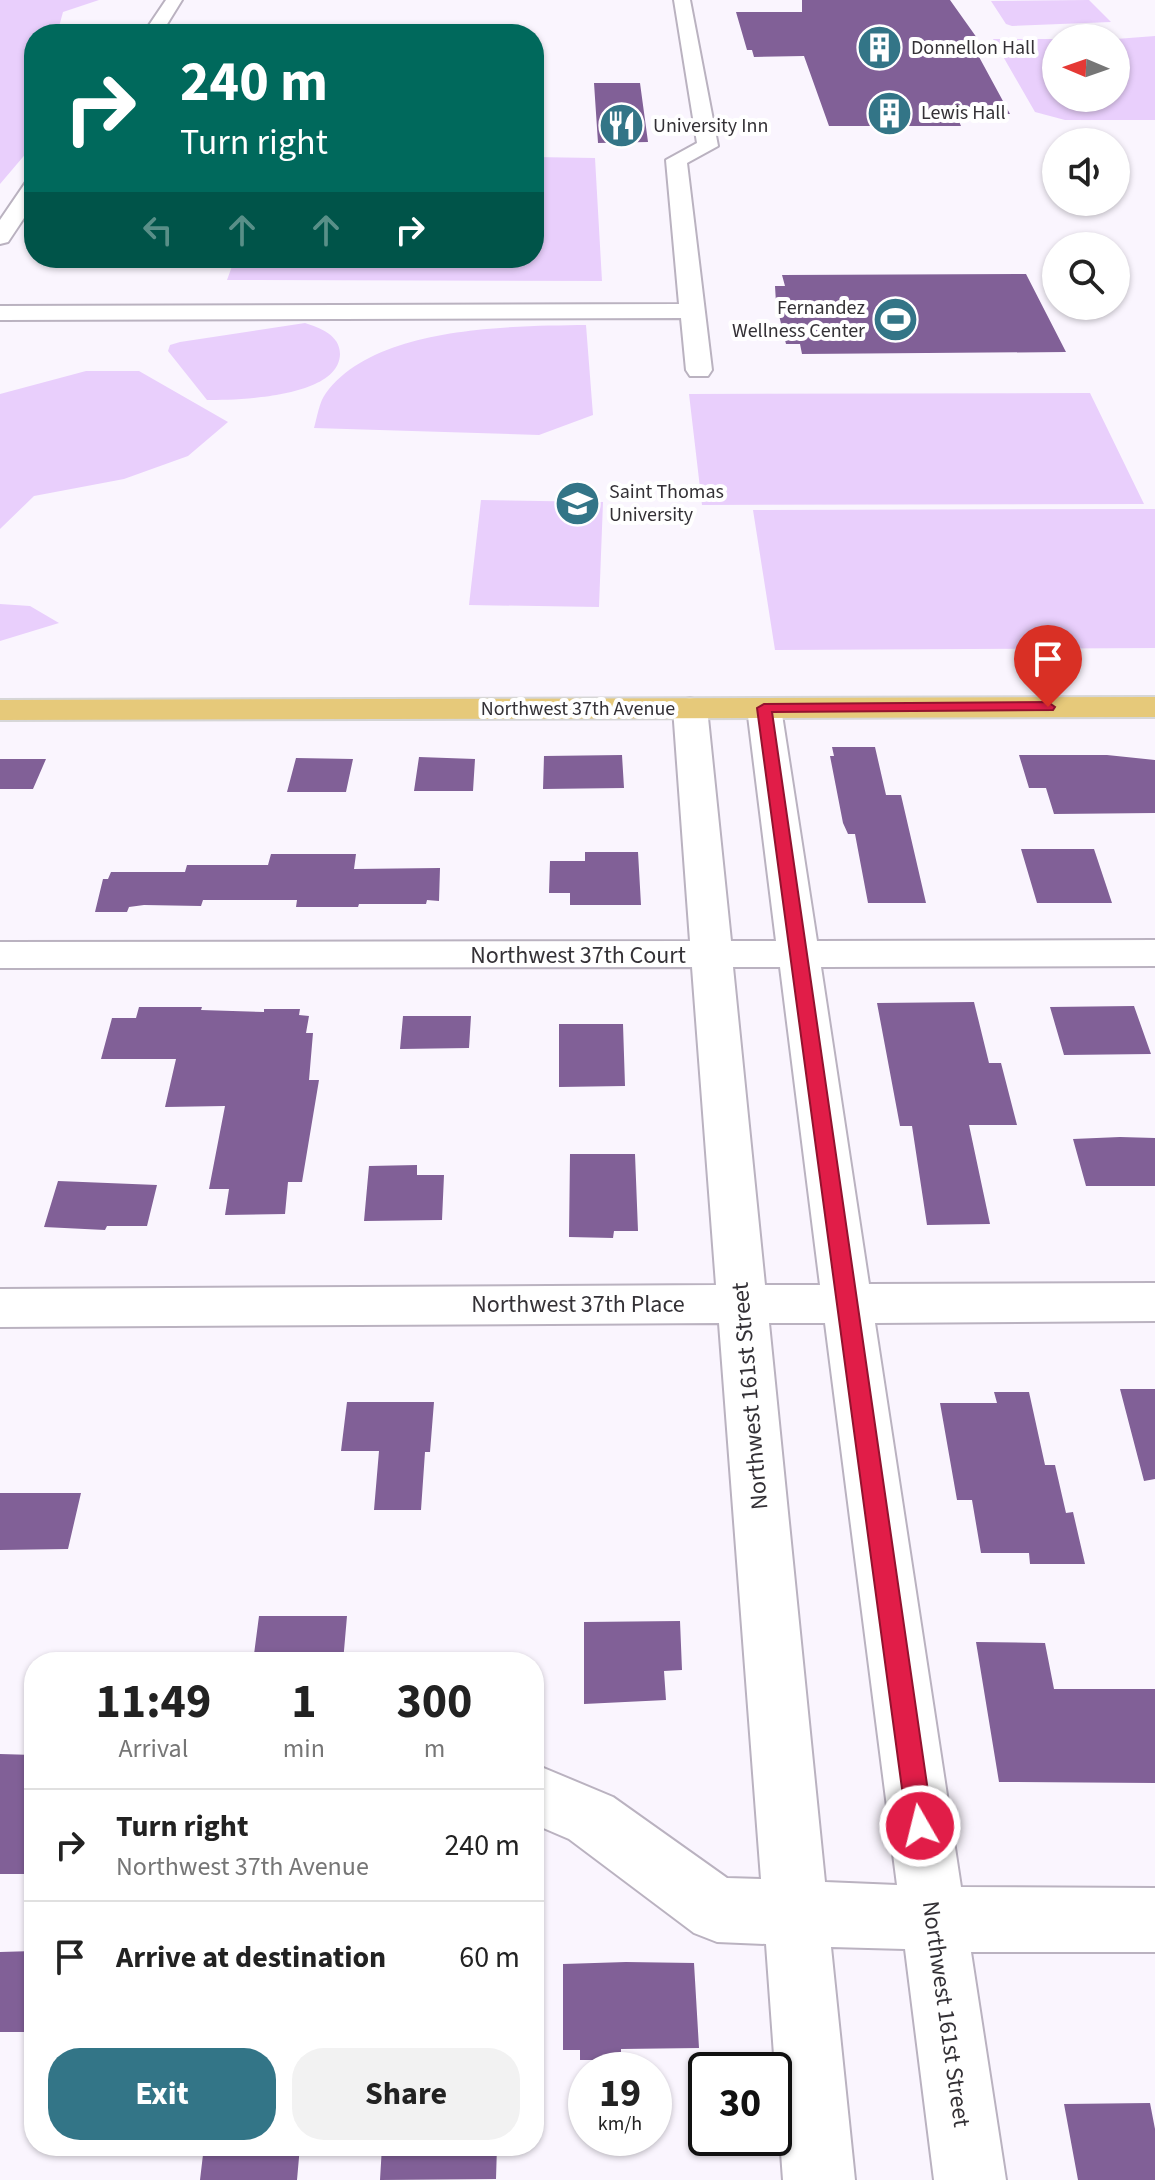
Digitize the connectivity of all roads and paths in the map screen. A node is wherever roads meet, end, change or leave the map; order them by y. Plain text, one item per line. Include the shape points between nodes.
1 (682, 0) edge
2 (181, 5) edge
3 (162, 24) edge
4 (24, 207) edge
5 (24, 234) edge
6 (4, 247) edge
7 (692, 311) junction
8 (0, 313) edge
9 (699, 370) dead end
10 (1155, 707) edge
11 (690, 708) junction
12 (764, 708) junction
13 (0, 710) edge
14 (1155, 953) edge
15 (0, 955) edge
16 (712, 955) junction
17 (798, 955) junction
18 (1155, 1302) edge
19 (847, 1303) junction
20 (742, 1304) junction
21 (0, 1308) edge
22 (544, 1798) edge
23 (798, 1914) junction
24 (933, 1918) junction
25 (1155, 1920) edge
26 (819, 2180) edge
27 (970, 2180) edge

1 - 7 street via 708,146 676,160
2 - 3 street
4 - 6 street
5 - 6 street
7 - 8 street
7 - 9 street
10 - 12 main road, Northwest 37th Avenue
11 - 12 main road, Northwest 37th Avenue
11 - 13 main road, Northwest 37th Avenue
11 - 16 street, Northwest 161st Street
12 - 17 street, Northwest 161st Street
14 - 17 street, Northwest 37th Court
15 - 16 street, Northwest 37th Court
16 - 17 street, Northwest 37th Court
16 - 20 street, Northwest 161st Street
17 - 19 street, Northwest 161st Street
18 - 19 street, Northwest 37th Place
19 - 20 street, Northwest 37th Place
19 - 24 street, Northwest 161st Street
20 - 21 street, Northwest 37th Place
20 - 23 street, Northwest 161st Street
22 - 23 street via 591,1818 717,1910
23 - 24 street
23 - 26 street, Northwest 161st Street
24 - 25 street
24 - 27 street, Northwest 161st Street

